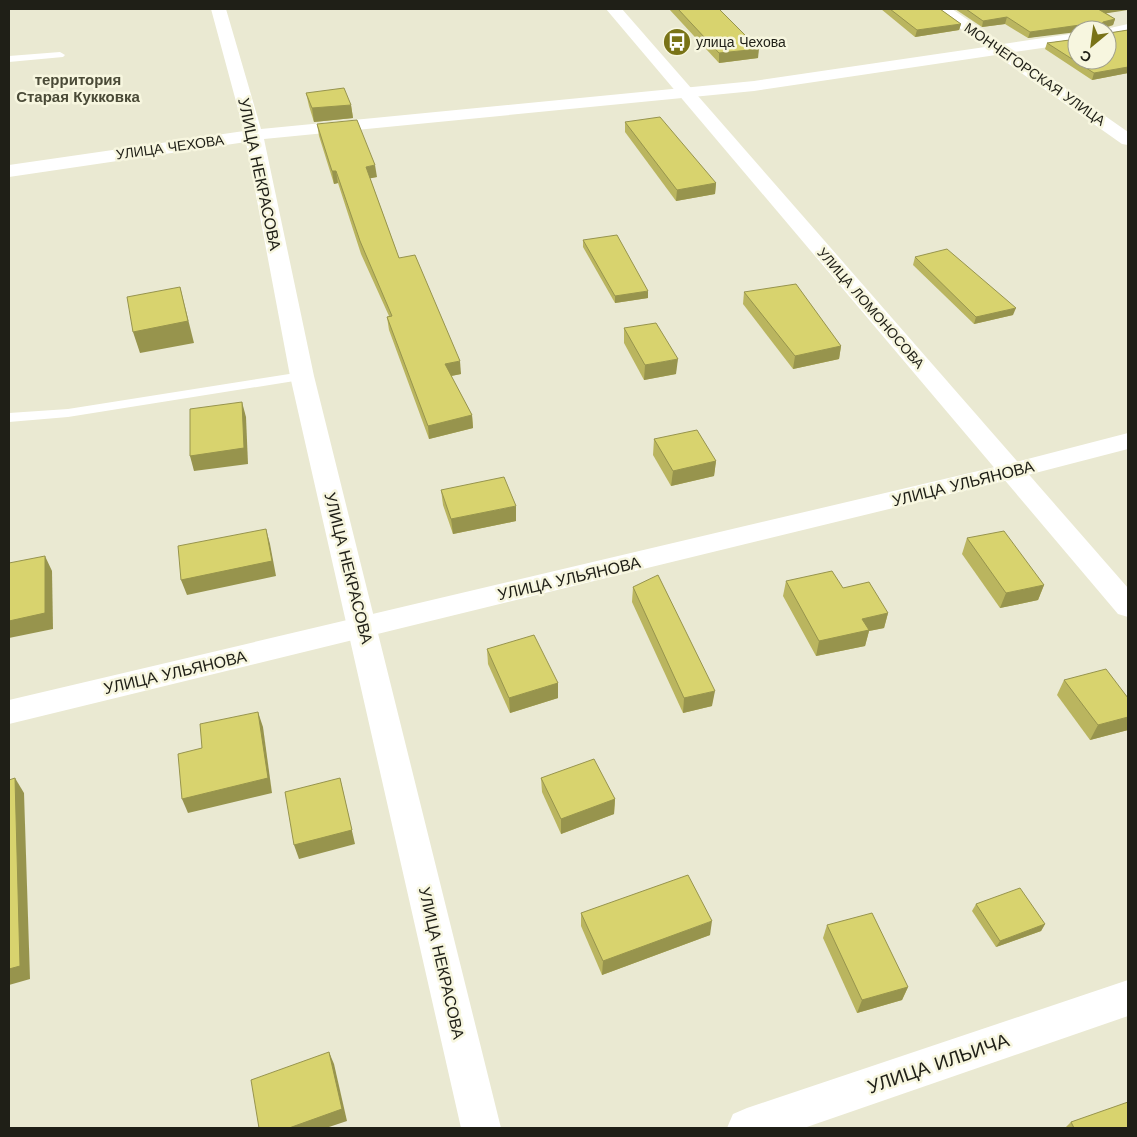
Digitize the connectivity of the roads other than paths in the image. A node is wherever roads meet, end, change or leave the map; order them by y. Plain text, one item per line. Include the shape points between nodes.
1 (218, 9) edge
2 (614, 9) edge
3 (942, 9) edge
4 (1067, 40) edge
5 (1001, 50) junction
6 (60, 55) dead end
7 (9, 59) edge
8 (684, 91) junction
9 (254, 135) junction
10 (1128, 140) edge
11 (9, 170) edge
12 (302, 376) junction
13 (9, 418) edge
14 (1128, 441) edge
15 (1012, 471) junction
16 (1128, 607) edge
17 (364, 627) junction
18 (9, 712) edge
19 (1128, 998) edge
20 (481, 1128) edge
21 (747, 1128) edge

1 - 9 street, УЛИЦА НЕКРАСОВА
2 - 8 street, УЛИЦА ЛОМОНОСОВА
3 - 5 street, МОНЧЕГОРСКАЯ УЛИЦА
4 - 5 street, УЛИЦА ЧЕХОВА
5 - 8 street, УЛИЦА ЧЕХОВА via 754,86
5 - 10 street, МОНЧЕГОРСКАЯ УЛИЦА
6 - 7 lane
8 - 9 street, УЛИЦА ЧЕХОВА
8 - 15 street, УЛИЦА ЛОМОНОСОВА
9 - 11 street, УЛИЦА ЧЕХОВА
9 - 12 street, УЛИЦА НЕКРАСОВА
12 - 13 lane via 68,413
12 - 17 street, УЛИЦА НЕКРАСОВА
14 - 15 street, УЛИЦА УЛЬЯНОВА
15 - 16 street, УЛИЦА ЛОМОНОСОВА
15 - 17 street, УЛИЦА УЛЬЯНОВА
17 - 18 street, УЛИЦА УЛЬЯНОВА
17 - 20 street, УЛИЦА НЕКРАСОВА
19 - 21 street, УЛИЦА ИЛЬИЧА

